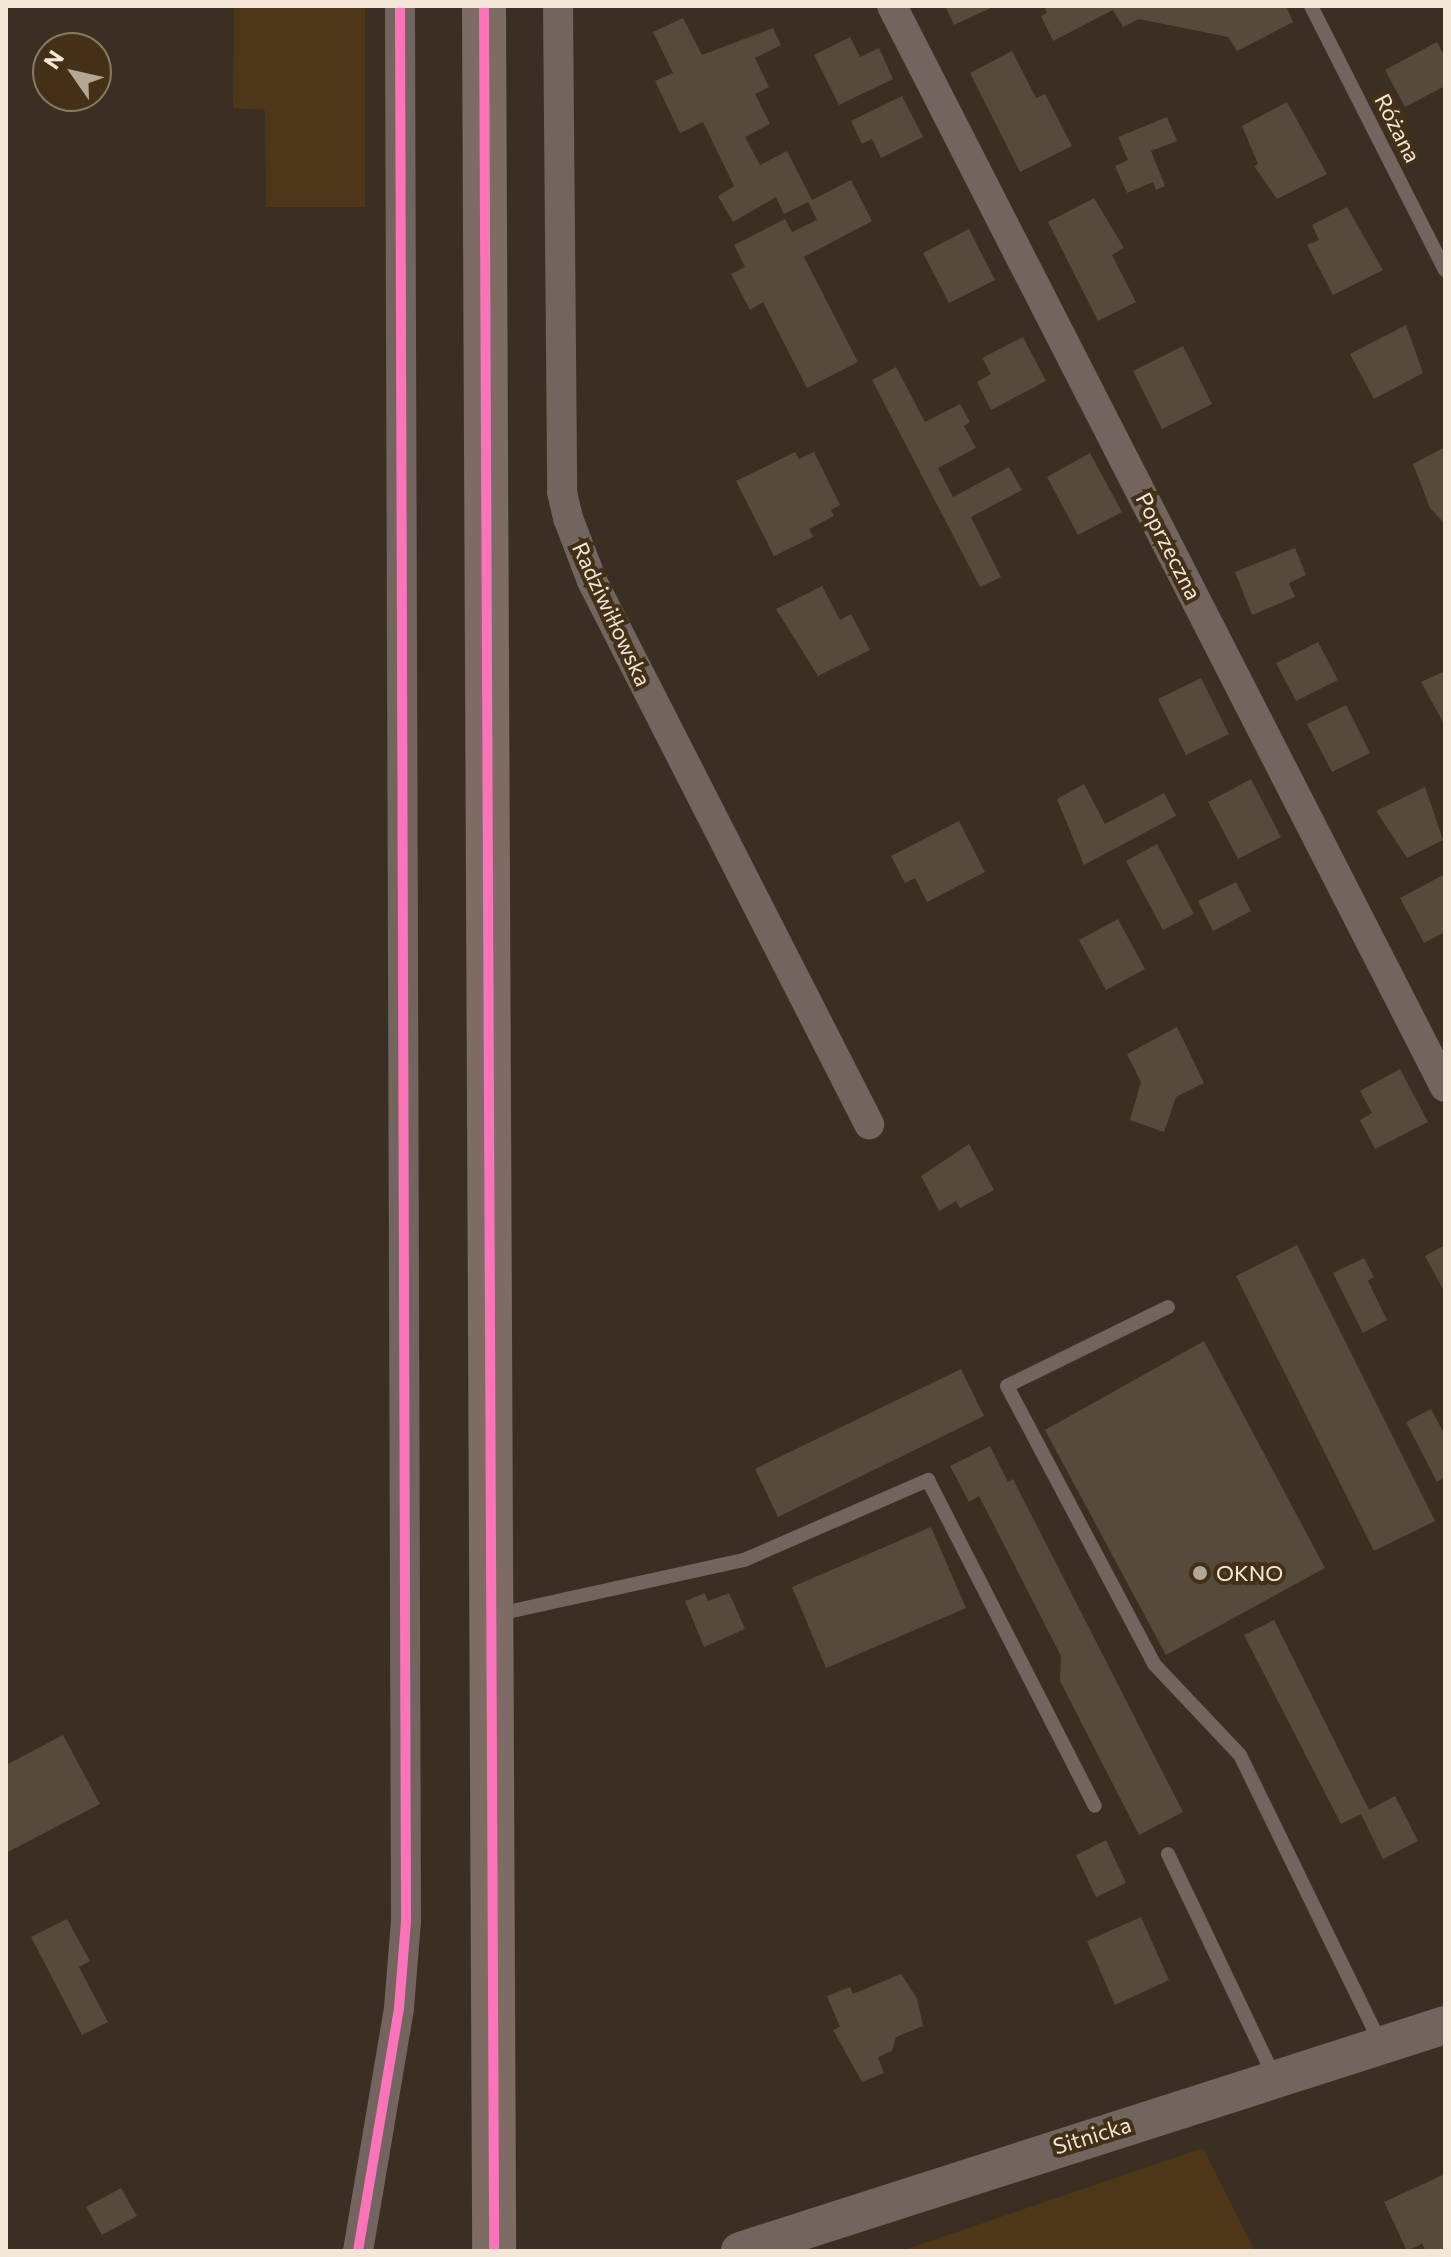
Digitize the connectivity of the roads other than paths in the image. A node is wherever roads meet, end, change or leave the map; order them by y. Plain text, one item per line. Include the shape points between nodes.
1 (400, 6) edge
2 (484, 6) edge
3 (558, 6) edge
4 (892, 6) edge
5 (1311, 6) edge
6 (1445, 270) edge
7 (1445, 1087) edge
8 (869, 1124) dead end
9 (1168, 1307) dead end
10 (490, 1616) junction
11 (1095, 1806) dead end
12 (1168, 1854) dead end
13 (1445, 2025) edge
14 (1381, 2045) junction
15 (1275, 2078) junction
16 (358, 2251) edge
17 (494, 2251) edge
18 (740, 2251) edge

1 - 16 street via 407,1892 399,2008
2 - 10 main road
3 - 8 street, Radziwiłłowska via 562,492 568,518 592,581
4 - 7 street, Poprzeczna
5 - 6 lane, Różana
9 - 14 lane via 1007,1386 1154,1664 1240,1755
10 - 11 lane via 744,1560 928,1480
10 - 17 main road
12 - 15 lane
13 - 14 street, Sitnicka
14 - 15 street, Sitnicka
15 - 18 street, Sitnicka

